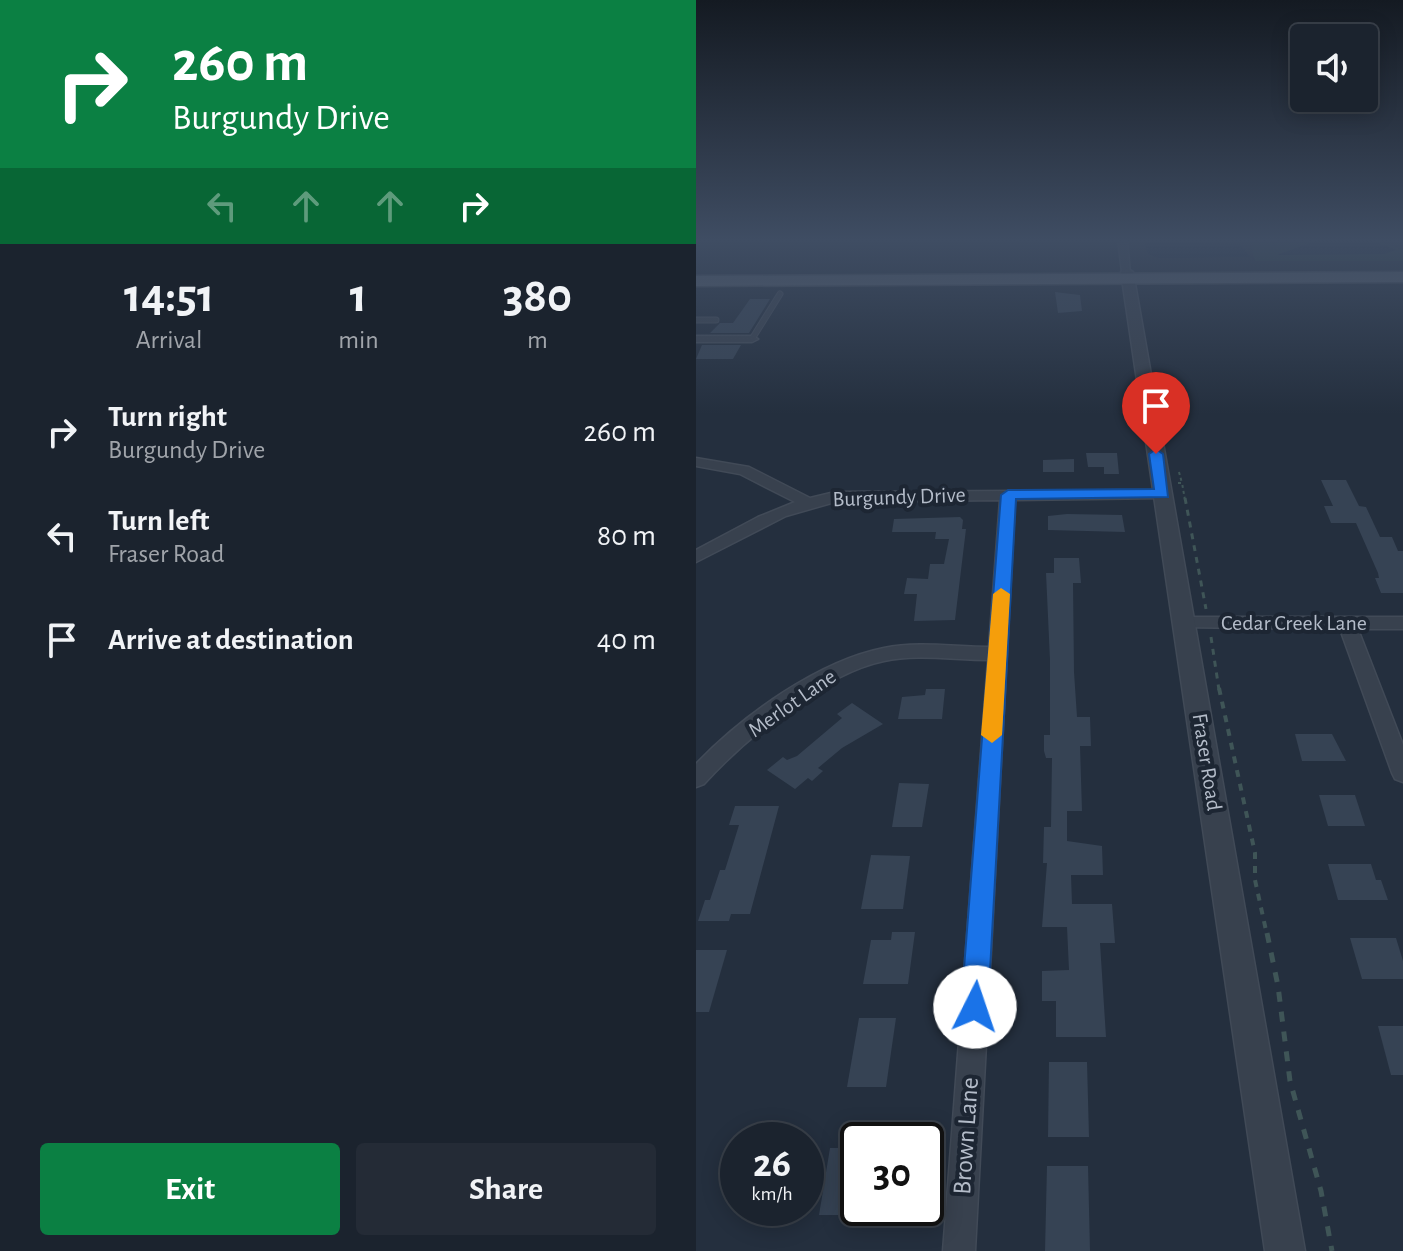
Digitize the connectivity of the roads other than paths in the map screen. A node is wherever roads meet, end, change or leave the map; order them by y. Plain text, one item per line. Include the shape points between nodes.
1 (778, 297) edge
2 (1133, 297) edge
3 (696, 320) edge
4 (716, 320) dead end
5 (696, 339) edge
6 (752, 339) joint
7 (696, 462) edge
8 (1171, 483) junction
9 (1008, 495) junction
10 (806, 502) junction
11 (696, 557) edge
12 (1346, 622) junction
13 (1196, 623) junction
14 (1403, 623) edge
15 (997, 654) junction
16 (1403, 773) edge
17 (696, 778) edge
18 (959, 1251) edge
19 (1285, 1251) edge

1 - 6 lane
2 - 8 street, Fraser Road
3 - 4 lane
5 - 6 street
7 - 10 street via 744,470
8 - 9 street, Burgundy Drive
8 - 13 street, Fraser Road
9 - 10 street, Burgundy Drive via 859,495
9 - 15 street, Brown Lane
10 - 11 street, Burgundy Drive via 764,518
12 - 13 street, Cedar Creek Lane
12 - 14 street, Cedar Creek Lane
12 - 16 street
13 - 19 street, Fraser Road
15 - 17 street, Merlot Lane via 883,654 861,660 807,688 714,758
15 - 18 street, Brown Lane

